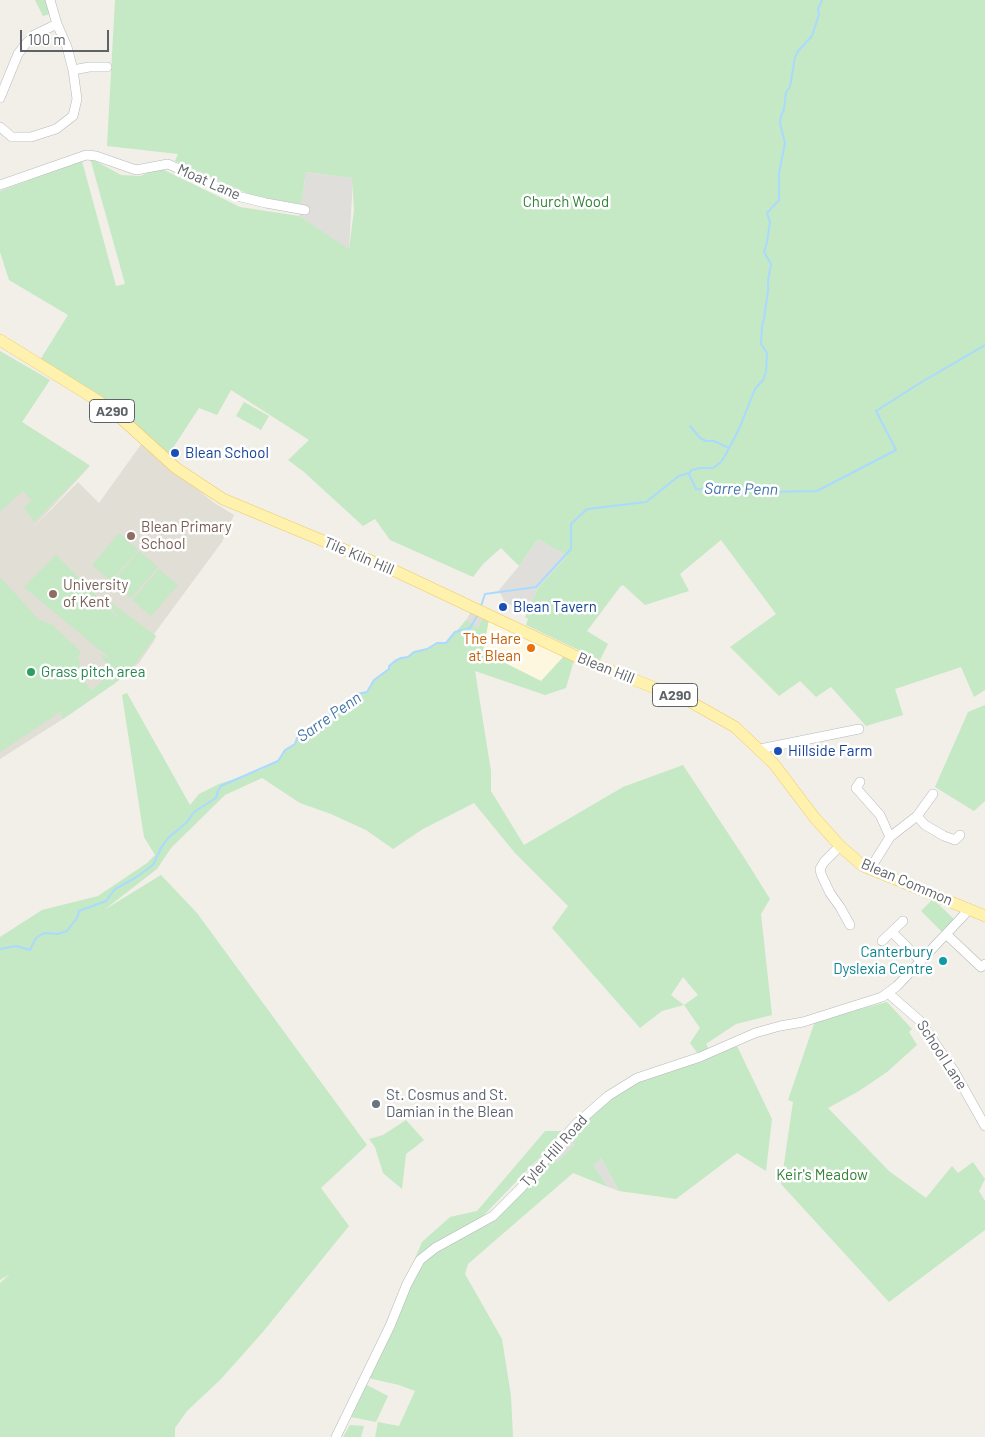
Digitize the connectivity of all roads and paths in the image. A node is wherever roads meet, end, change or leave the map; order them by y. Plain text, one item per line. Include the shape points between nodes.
1 (50, 0) edge
2 (57, 24) junction
3 (107, 67) dead end
4 (73, 70) junction
5 (0, 98) edge
6 (0, 128) edge
7 (0, 185) edge
8 (305, 210) dead end
9 (0, 340) edge
10 (502, 620) joint
11 (859, 729) dead end
12 (760, 749) junction
13 (860, 782) dead end
14 (933, 794) dead end
15 (916, 816) junction
16 (814, 817) joint
17 (960, 835) dead end
18 (890, 837) junction
19 (840, 846) junction
20 (871, 870) junction
21 (968, 908) junction
22 (985, 916) edge
23 (903, 921) dead end
24 (850, 925) dead end
25 (892, 932) junction
26 (946, 934) junction
27 (882, 941) dead end
28 (921, 961) junction
29 (985, 964) edge
30 (888, 993) junction
31 (984, 1120) edge
32 (336, 1437) edge

1 - 2 street
2 - 4 street
2 - 5 street via 34,35 24,46
3 - 4 street
4 - 6 street via 77,104 68,120 56,129 31,138 12,136
7 - 8 street, Moat Lane via 86,155 136,170 168,164 241,197
9 - 10 main road, Tile Kiln Hill / A290 via 100,402 176,468 215,494
10 - 12 main road, Blean Hill / A290 via 588,662 689,701 735,728
11 - 12 street
12 - 16 main road, Blean Hill / A290
13 - 18 street via 856,788 880,815
14 - 15 street
15 - 17 street via 944,836 955,840
15 - 18 street
16 - 19 main road, Blean Common / A290
18 - 20 street
19 - 20 main road, Blean Common / A290
19 - 24 street via 824,862 820,874
20 - 21 main road, Blean Common / A290
21 - 22 main road, Blean Common / A290
21 - 26 street, Tyler Hill Road
23 - 25 street
25 - 27 street
25 - 28 street
26 - 28 street, Tyler Hill Road
26 - 29 street via 981,967
28 - 30 street, Tyler Hill Road
30 - 31 street, School Lane via 920,1021
30 - 32 street, Tyler Hill Road via 803,1022 754,1033 637,1078 608,1096 575,1125 493,1216 435,1248 420,1260

